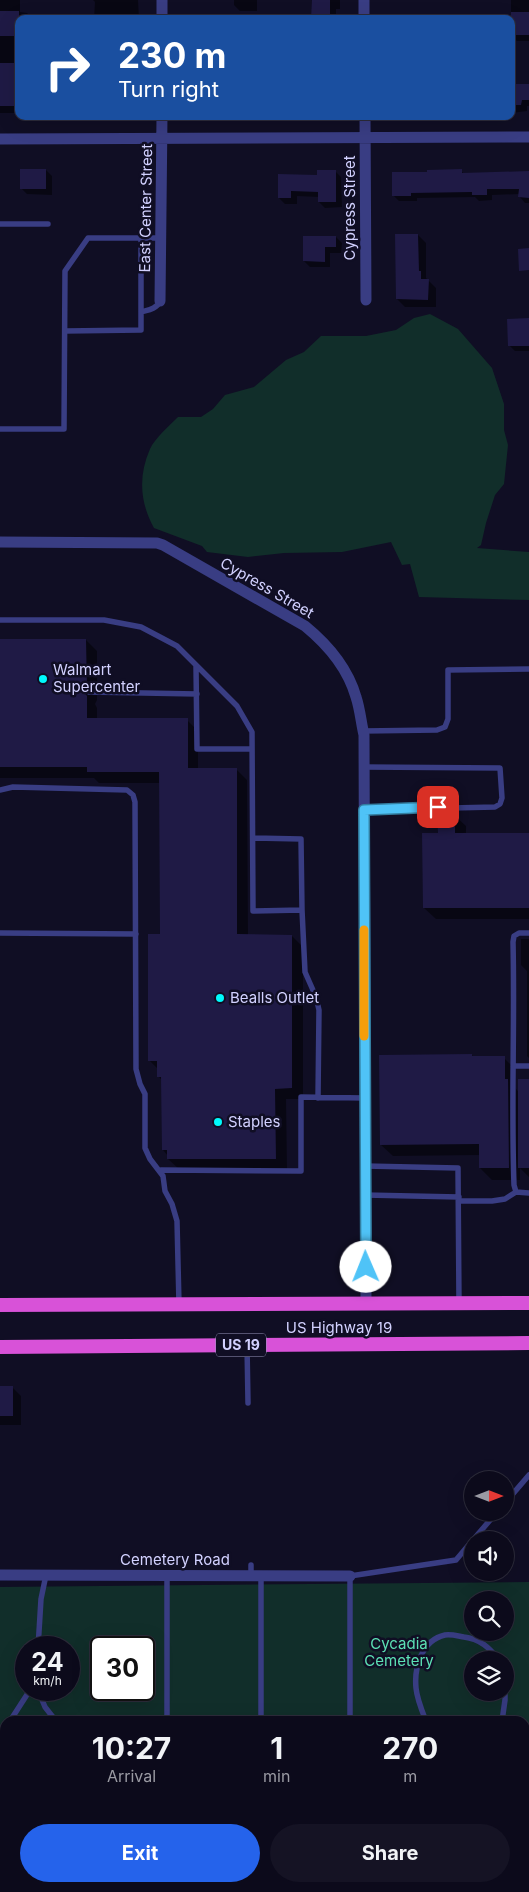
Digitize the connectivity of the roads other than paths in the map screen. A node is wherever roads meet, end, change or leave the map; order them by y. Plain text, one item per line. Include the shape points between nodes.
1 (162, 0) edge
2 (364, 0) edge
3 (162, 15) edge
4 (364, 15) edge
5 (162, 120) edge
6 (364, 120) edge
7 (365, 137) junction
8 (529, 137) edge
9 (162, 138) junction
10 (0, 139) edge
11 (0, 224) edge
12 (48, 224) dead end
13 (140, 237) junction
14 (161, 238) junction
15 (366, 300) dead end
16 (160, 301) joint
17 (141, 312) junction
18 (65, 330) junction
19 (0, 429) edge
20 (0, 542) edge
21 (0, 620) edge
22 (196, 666) junction
23 (529, 669) edge
24 (89, 692) dead end
25 (196, 694) junction
26 (363, 731) junction
27 (252, 749) junction
28 (364, 767) junction
29 (0, 790) edge
30 (364, 810) junction
31 (254, 838) junction
32 (302, 910) junction
33 (0, 933) edge
34 (529, 933) edge
35 (136, 934) junction
36 (513, 1066) junction
37 (529, 1066) edge
38 (318, 1098) junction
39 (364, 1098) junction
40 (365, 1166) junction
41 (161, 1170) junction
42 (516, 1192) junction
43 (529, 1193) edge
44 (365, 1195) junction
45 (459, 1199) junction
46 (366, 1303) junction
47 (458, 1303) junction
48 (529, 1303) edge
49 (179, 1304) junction
50 (0, 1305) edge
51 (529, 1343) edge
52 (247, 1345) junction
53 (0, 1347) edge
54 (248, 1403) dead end
55 (529, 1475) edge
56 (514, 1492) edge
57 (490, 1521) edge
58 (481, 1531) edge
59 (464, 1551) edge
60 (255, 1572) junction
61 (0, 1575) edge
62 (46, 1575) junction
63 (167, 1575) junction
64 (350, 1576) junction
65 (39, 1636) edge
66 (491, 1651) edge
67 (23, 1701) edge
68 (43, 1701) edge
69 (505, 1701) edge
70 (13, 1716) edge
71 (52, 1716) edge
72 (167, 1716) edge
73 (261, 1716) edge
74 (350, 1716) edge
75 (424, 1716) edge
76 (503, 1716) edge

1 - 3 street
2 - 4 street
5 - 9 street, East Center Street
6 - 7 street, Cypress Street
7 - 8 street
7 - 9 street
7 - 15 street, Cypress Street
9 - 10 street
9 - 14 street, East Center Street
11 - 12 lane
13 - 14 lane
13 - 17 lane
13 - 18 lane via 88,238 65,271
14 - 16 street, East Center Street
16 - 17 lane via 154,308
17 - 18 lane via 142,330
18 - 19 lane via 64,429
20 - 26 street, Cypress Street via 157,543 318,636 339,662 354,690
21 - 22 lane via 104,620 141,627 177,646
22 - 25 lane
22 - 27 lane via 238,706 252,732
23 - 26 lane via 448,670 448,719 445,727 437,730
24 - 25 lane
25 - 27 lane via 197,749
26 - 28 street, Cypress Street
27 - 31 lane
28 - 30 street, Cypress Street
28 - 30 lane via 500,768 502,798 495,807
29 - 35 lane via 13,787 122,789 132,795 136,816
30 - 39 street, Cypress Street
31 - 32 lane via 301,839
31 - 32 lane via 253,911
32 - 38 lane via 305,972 319,1010
33 - 35 lane
34 - 36 lane via 519,933 513,942
35 - 41 lane via 136,1074 145,1094 145,1148
36 - 37 lane
36 - 42 lane via 512,1132
38 - 39 lane
38 - 41 lane via 301,1097 301,1171
39 - 40 street, Cypress Street
40 - 44 street, Cypress Street
40 - 45 lane via 458,1168
41 - 49 lane via 164,1191 177,1221
42 - 43 lane
42 - 45 lane via 505,1200 492,1202
44 - 45 lane
44 - 46 street, Cypress Street
45 - 47 lane
46 - 47 highway, US Highway 19
46 - 49 highway, US Highway 19
47 - 48 highway, US Highway 19
49 - 50 highway, US Highway 19
51 - 52 highway, US Highway 19 / US 19
52 - 53 highway, US Highway 19 / US 19
52 - 54 lane
55 - 56 lane
57 - 58 lane
59 - 64 lane via 456,1560
60 - 63 street, Cemetery Road
60 - 64 street, Cemetery Road
60 - 73 lane
61 - 62 street, Cemetery Road
62 - 63 street, Cemetery Road
62 - 65 lane
63 - 72 lane
64 - 74 lane
66 - 75 lane via 470,1638 446,1635 430,1643 420,1658 416,1676
67 - 70 lane
68 - 71 lane
69 - 76 lane

